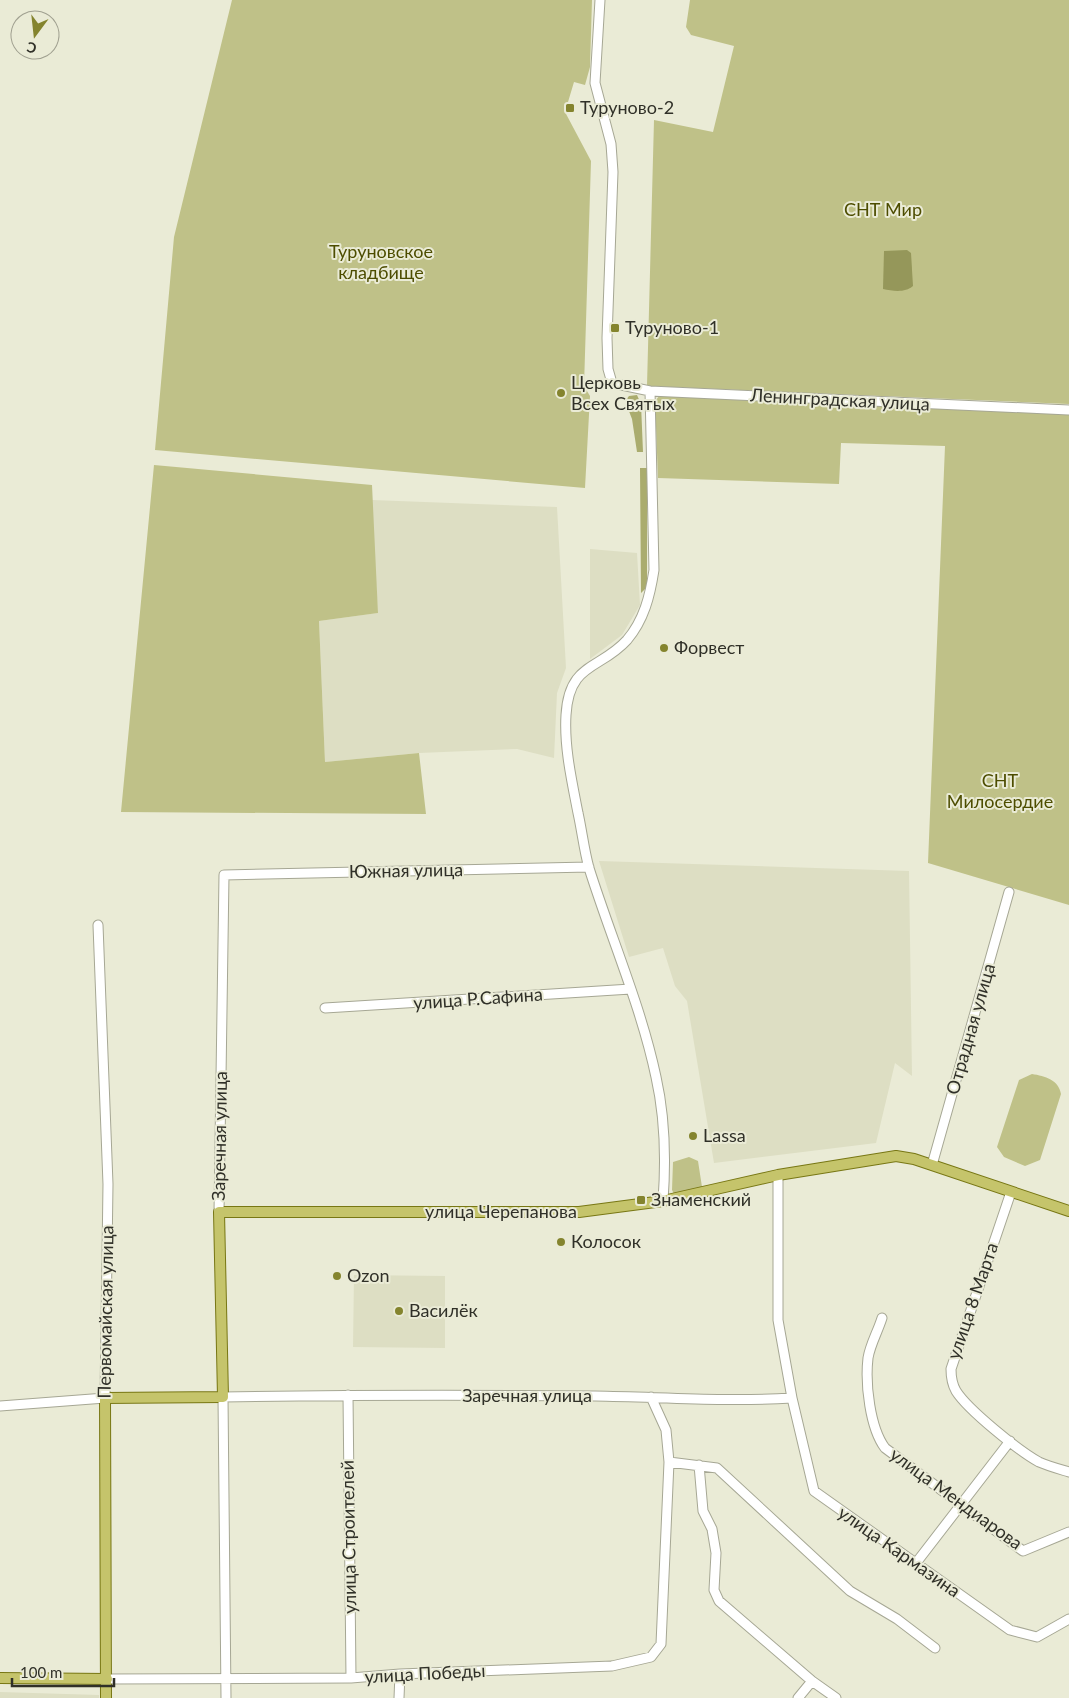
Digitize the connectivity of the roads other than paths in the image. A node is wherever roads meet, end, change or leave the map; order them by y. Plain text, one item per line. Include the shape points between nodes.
1 (600, 0) edge
2 (650, 390) junction
3 (1069, 410) edge
4 (589, 867) junction
5 (224, 875) joint
6 (1009, 892) dead end
7 (98, 925) dead end
8 (631, 989) junction
9 (325, 1008) dead end
10 (932, 1165) junction
11 (778, 1175) junction
12 (1011, 1192) junction
13 (663, 1201) junction
14 (1069, 1211) edge
15 (219, 1212) junction
16 (882, 1318) dead end
17 (348, 1395) junction
18 (223, 1397) junction
19 (650, 1397) junction
20 (105, 1398) junction
21 (792, 1398) junction
22 (0, 1406) edge
23 (1010, 1441) junction
24 (669, 1462) junction
25 (699, 1465) junction
26 (1069, 1472) edge
27 (961, 1505) junction
28 (1069, 1532) edge
29 (916, 1564) junction
30 (1069, 1619) edge
31 (935, 1648) dead end
32 (400, 1674) junction
33 (0, 1678) edge
34 (350, 1678) junction
35 (107, 1679) junction
36 (225, 1680) junction
37 (812, 1681) junction
38 (106, 1698) edge
39 (226, 1698) edge
40 (399, 1698) edge
41 (798, 1698) edge
42 (836, 1698) edge

1 - 2 street, Ленинградская улица via 595,83 611,144 613,172 608,369 612,382
2 - 3 street, Ленинградская улица
2 - 4 street via 654,570 650,593 636,628 625,642 576,680 568,702 566,724 573,788
4 - 5 street, Южная улица
4 - 8 street
5 - 15 street, Заречная улица
6 - 10 street, Отрадная улица
7 - 20 street, Первомайская улица via 108,1184
8 - 9 street, улица Р.Сафина
8 - 13 street via 653,1063 661,1104 665,1159
10 - 11 main road, улица Черепанова via 888,1156
10 - 12 main road, улица Черепанова
11 - 13 main road, улица Черепанова
11 - 21 street via 778,1320
12 - 14 main road, улица Черепанова
12 - 23 street, улица 8 Марта via 950,1368 955,1390 964,1402
13 - 15 main road, улица Черепанова via 569,1212
15 - 18 main road, Заречная улица
16 - 27 street, улица Мендиарова via 868,1357 874,1429 885,1448
17 - 18 street, Заречная улица
17 - 19 street, Заречная улица
17 - 34 street, улица Строителей
18 - 20 main road, Заречная улица
18 - 36 street, Заречная улица
19 - 21 street, Заречная улица via 746,1401
19 - 24 street, улица Победы via 666,1430
20 - 22 street, Заречная улица
20 - 35 main road, Первомайская улица
21 - 29 street, улица Кармазина via 814,1491
23 - 26 street, улица 8 Марта via 1040,1462
23 - 27 street
24 - 25 street
24 - 32 street, улица Победы via 661,1644 651,1657 612,1666
25 - 31 street via 718,1468 850,1591 897,1619
25 - 37 street via 703,1511 712,1529 716,1553 714,1590 719,1601
27 - 28 street, улица Мендиарова via 1023,1551
27 - 29 street
29 - 30 street, улица Кармазина via 1019,1634 1038,1637
32 - 34 street, улица Победы
32 - 40 street
33 - 35 main road, улица Победы
34 - 36 street, улица Победы
35 - 36 street, улица Победы
35 - 38 main road, Первомайская улица
36 - 39 street, Заречная улица
37 - 41 street
37 - 42 street

